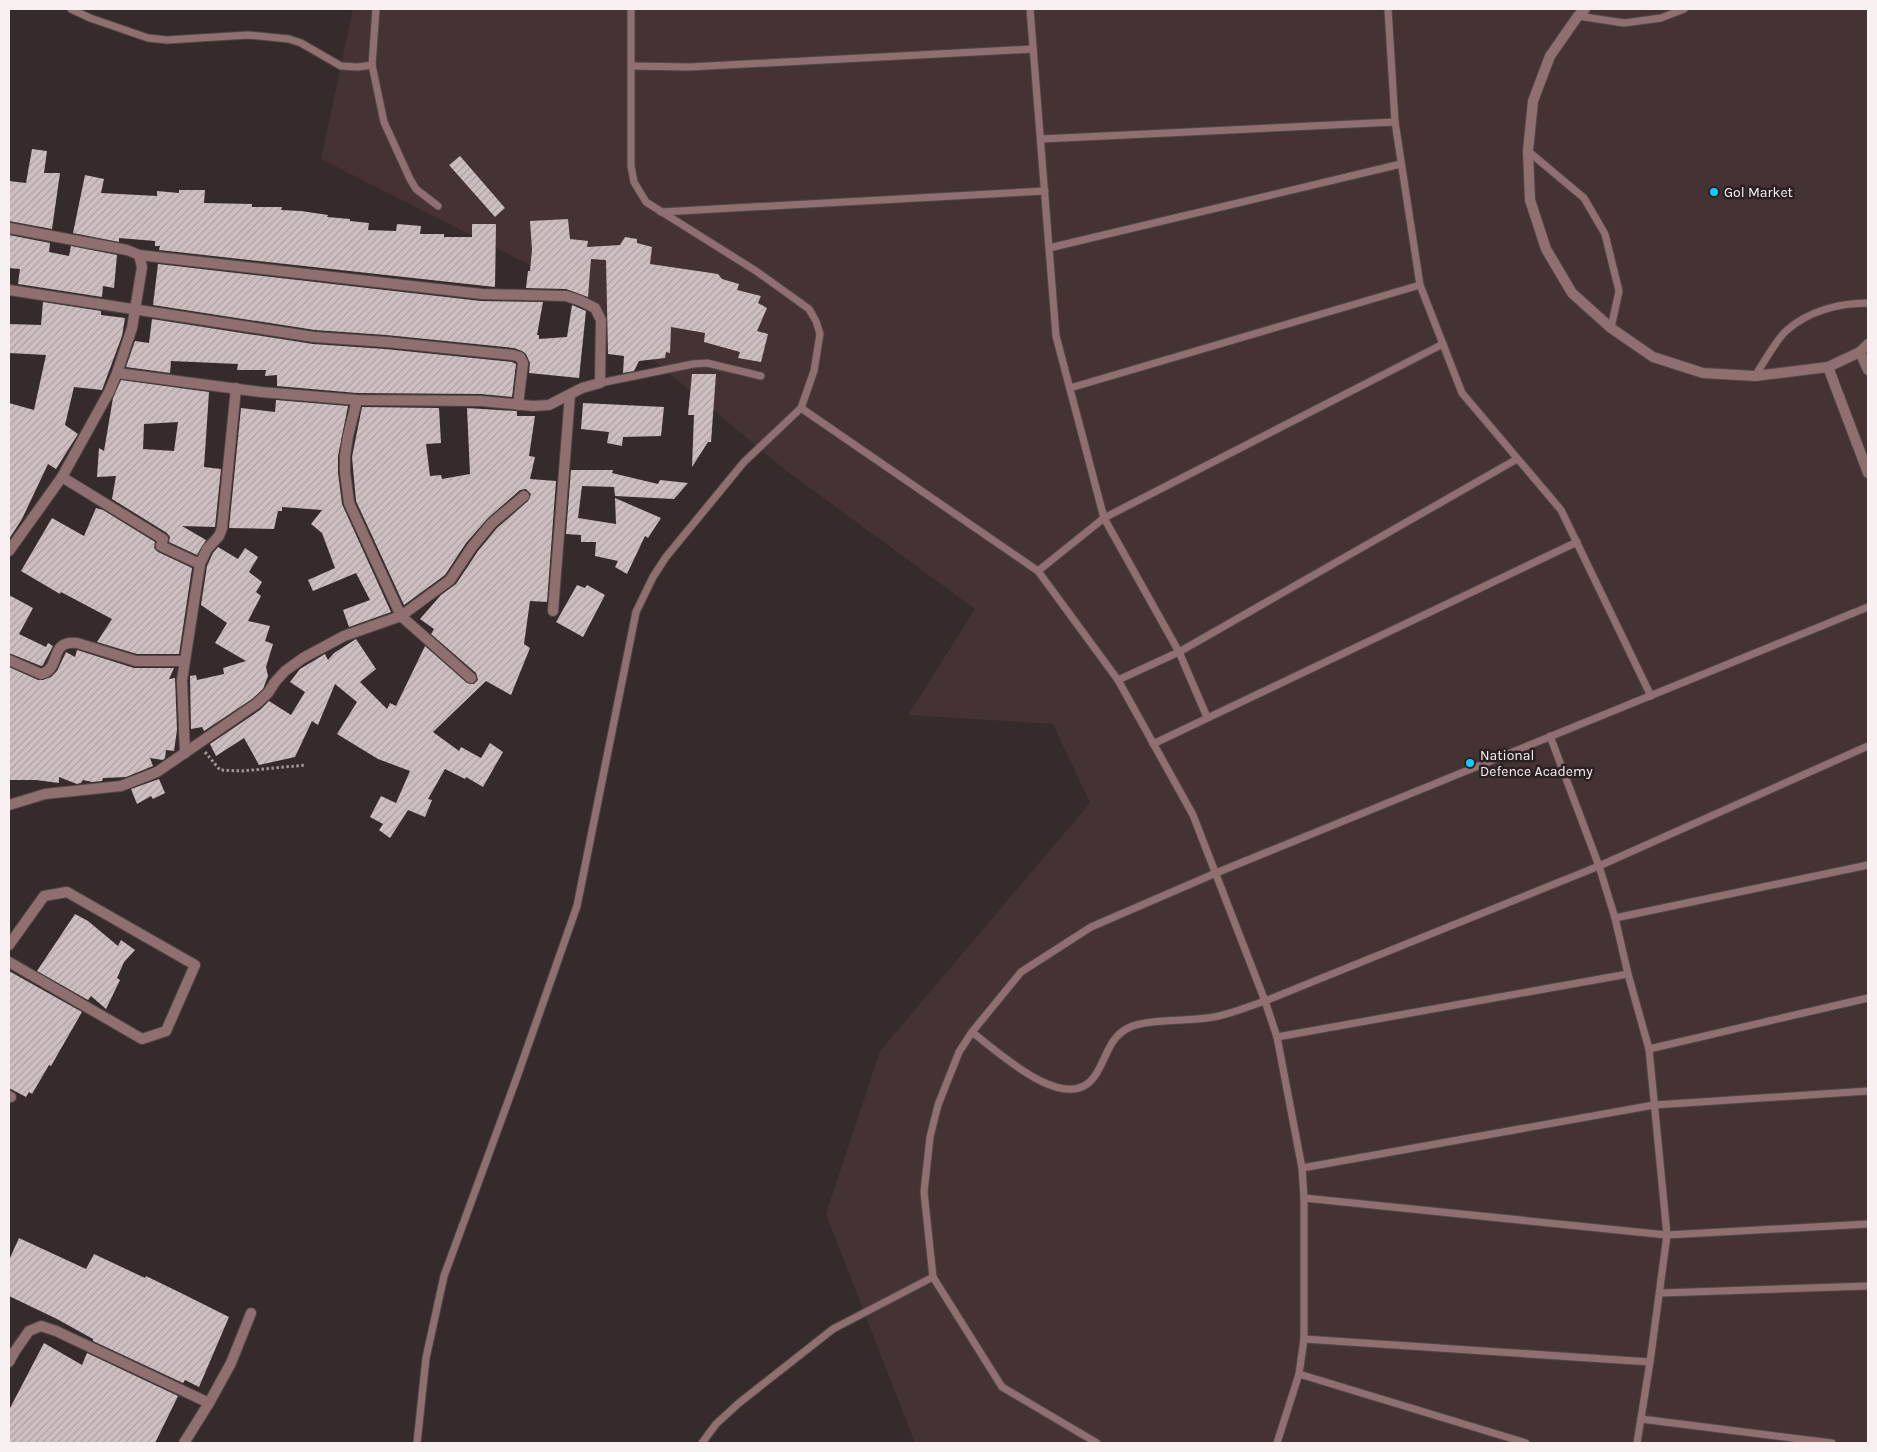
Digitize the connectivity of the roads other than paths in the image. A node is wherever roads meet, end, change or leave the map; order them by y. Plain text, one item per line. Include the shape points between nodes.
1 (71, 9) edge
2 (376, 9) edge
3 (631, 9) edge
4 (1030, 9) edge
5 (1388, 9) edge
6 (1684, 9) edge
7 (1581, 12) edge
8 (1034, 49) junction
9 (372, 66) junction
10 (632, 66) junction
11 (1394, 122) junction
12 (1041, 139) junction
13 (1528, 151) junction
14 (1401, 164) junction
15 (1045, 192) junction
16 (438, 206) dead end
17 (661, 212) junction
18 (9, 228) edge
19 (1049, 248) junction
20 (138, 255) junction
21 (1420, 285) junction
22 (9, 290) edge
23 (1868, 303) edge
24 (135, 310) junction
25 (1611, 328) junction
26 (1442, 344) junction
27 (1868, 344) edge
28 (1860, 352) junction
29 (1828, 366) junction
30 (1868, 370) edge
31 (117, 373) junction
32 (760, 376) dead end
33 (1756, 376) junction
34 (600, 383) junction
35 (236, 388) junction
36 (1070, 388) junction
37 (570, 395) junction
38 (357, 400) junction
39 (518, 405) junction
40 (801, 408) junction
41 (1518, 459) junction
42 (1868, 473) edge
43 (62, 477) junction
44 (524, 496) dead end
45 (1104, 518) junction
46 (1576, 542) junction
47 (9, 551) edge
48 (200, 564) junction
49 (1038, 571) junction
50 (1868, 606) edge
51 (553, 611) dead end
52 (401, 616) junction
53 (1179, 652) junction
54 (9, 660) edge
55 (184, 661) junction
56 (471, 678) dead end
57 (1118, 680) junction
58 (1652, 696) junction
59 (1207, 717) junction
60 (1550, 736) junction
61 (1153, 744) junction
62 (1868, 746) edge
63 (185, 753) junction
64 (9, 805) edge
65 (1868, 865) edge
66 (1599, 866) junction
67 (1216, 873) junction
68 (1615, 918) junction
69 (9, 945) edge
70 (9, 962) edge
71 (1628, 974) junction
72 (1868, 998) edge
73 (1266, 1001) junction
74 (972, 1032) junction
75 (1277, 1037) junction
76 (1649, 1049) junction
77 (1868, 1091) edge
78 (1654, 1105) junction
79 (1302, 1168) junction
80 (1304, 1198) junction
81 (1868, 1224) edge
82 (1667, 1235) junction
83 (933, 1277) junction
84 (1868, 1286) edge
85 (1660, 1292) junction
86 (251, 1313) dead end
87 (1304, 1339) junction
88 (9, 1362) edge
89 (1650, 1362) junction
90 (1299, 1374) junction
91 (209, 1403) junction
92 (1641, 1419) junction
93 (184, 1443) edge
94 (417, 1443) edge
95 (702, 1443) edge
96 (1097, 1443) edge
97 (1277, 1443) edge
98 (1526, 1443) edge
99 (1637, 1443) edge
100 (1832, 1443) edge

1 - 9 lane via 148,38 167,40 248,35 289,39 341,66
2 - 9 lane
3 - 10 lane
4 - 8 lane
5 - 11 lane
6 - 7 lane via 1661,18 1624,23
7 - 13 street via 1550,56 1533,101
8 - 10 lane via 689,67
8 - 12 lane
9 - 16 lane via 384,122 410,179 416,189
10 - 17 lane via 631,166 634,182 646,202
11 - 12 lane
11 - 14 lane
12 - 15 lane
13 - 25 street via 1530,200 1546,249 1572,293
13 - 25 lane via 1584,198 1605,234 1619,290
14 - 19 lane
14 - 21 lane
15 - 17 lane
15 - 19 lane
17 - 40 lane via 756,270 809,309 820,334 814,371
18 - 20 street via 133,251
19 - 36 lane via 1056,336
20 - 24 street via 142,266
20 - 34 street via 482,294 566,296 581,300 595,308 601,320
21 - 26 lane
21 - 36 lane
22 - 24 street
23 - 33 lane via 1850,303 1815,312 1785,332
24 - 31 street
24 - 39 street via 314,338 513,355 520,357 523,363
25 - 33 street via 1653,357 1703,373
26 - 41 lane via 1462,393
26 - 45 lane
27 - 28 street
28 - 29 street
28 - 30 street
29 - 33 street
29 - 42 street
31 - 35 street
31 - 43 street
32 - 34 lane via 707,363
34 - 37 street
35 - 38 street
35 - 48 street via 222,528
36 - 45 lane
37 - 39 street via 549,405
37 - 51 street
38 - 39 street via 481,401
38 - 52 street via 345,456 349,502
40 - 49 lane
40 - 94 lane via 744,462 666,557 636,612 577,906 444,1276 426,1358
41 - 46 lane via 1561,510
41 - 53 lane
43 - 47 street
43 - 48 street via 164,539 161,546
44 - 52 street via 492,523 450,580
45 - 49 lane
45 - 53 lane
46 - 58 lane
46 - 59 lane
48 - 55 street
49 - 57 lane
50 - 58 lane
52 - 56 street
52 - 63 street via 344,636 303,658 285,671 256,704
53 - 57 lane
53 - 59 lane
54 - 55 street via 41,674 50,669 60,646 68,642 136,661
55 - 63 street
57 - 61 lane
58 - 60 lane
59 - 61 lane
60 - 66 lane
60 - 67 lane
61 - 67 lane via 1193,815
62 - 66 lane
63 - 64 street via 157,772 121,786 45,794
65 - 68 lane
66 - 68 lane
66 - 73 lane
67 - 73 lane
67 - 74 lane via 1091,927 1020,972
68 - 71 lane
69 - 70 street via 44,896 67,892 195,965 166,1031 142,1039
71 - 75 lane
71 - 76 lane
72 - 76 lane
73 - 74 lane via 1210,1018 1127,1029 1114,1040 1094,1077 1082,1088 1073,1090 1057,1089 1025,1073
73 - 75 lane
74 - 83 lane via 959,1052 938,1105 930,1137 924,1192
75 - 79 lane
76 - 78 lane
77 - 78 lane
78 - 79 lane
78 - 82 lane
79 - 80 lane
80 - 82 lane
80 - 87 lane
81 - 82 lane
82 - 85 lane
83 - 95 lane via 833,1329 739,1403 716,1424
83 - 96 lane via 1002,1387
84 - 85 lane
85 - 89 lane
86 - 91 street via 231,1363
87 - 89 lane
87 - 90 lane
88 - 91 street via 29,1332 41,1326
89 - 92 lane
90 - 97 lane
90 - 98 lane
91 - 93 street
92 - 99 lane
92 - 100 lane

